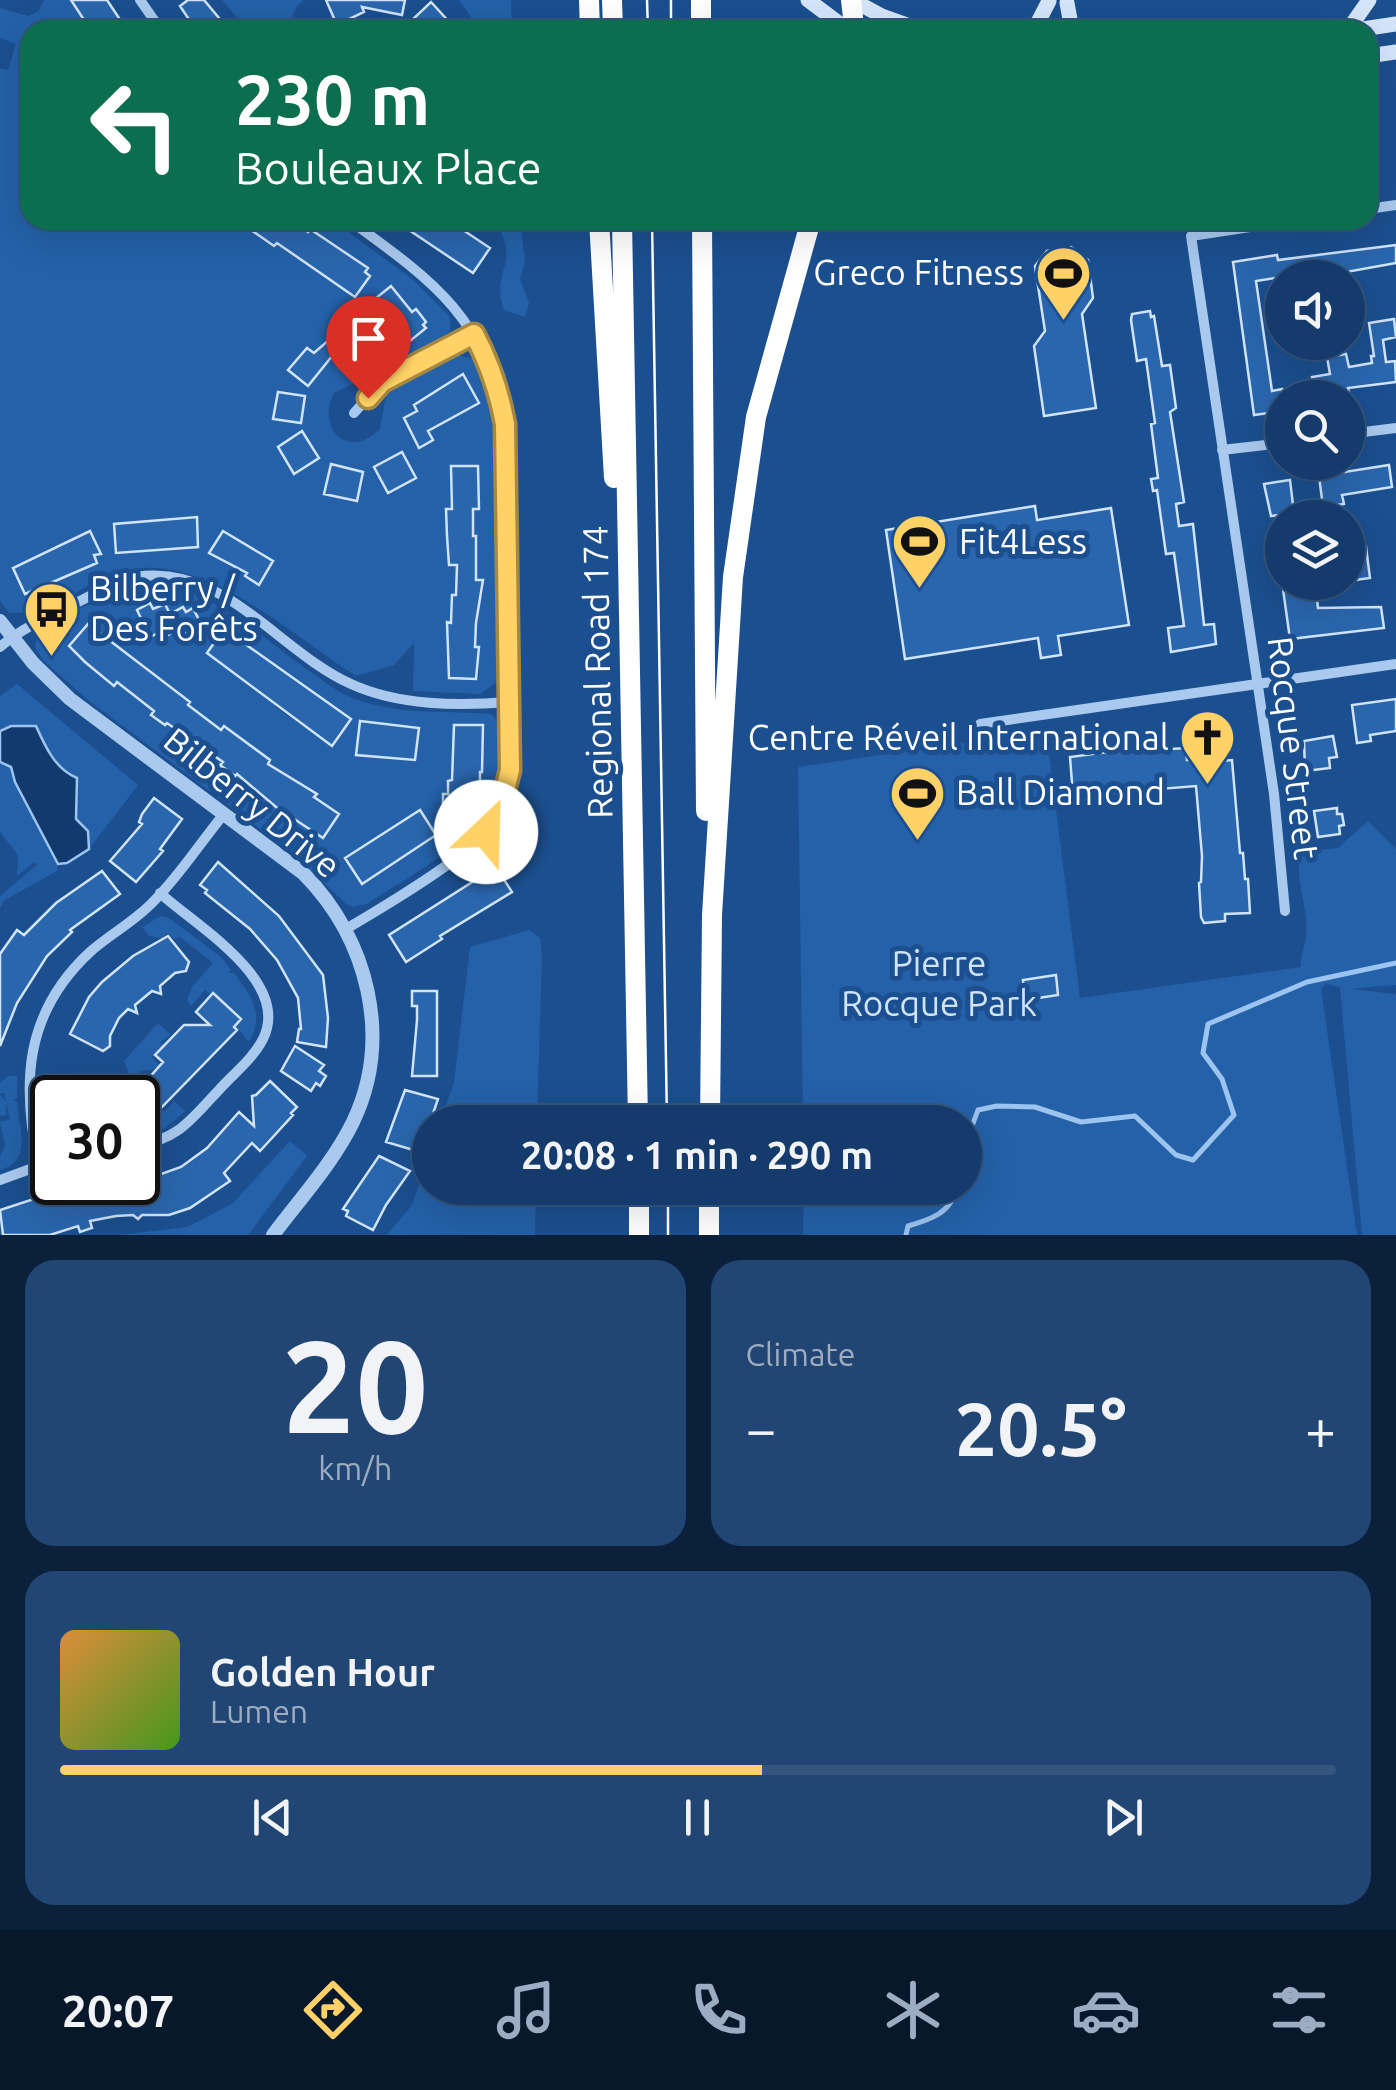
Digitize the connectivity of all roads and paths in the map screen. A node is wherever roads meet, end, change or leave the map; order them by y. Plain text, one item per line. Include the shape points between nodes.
1 (808, 0) edge
2 (851, 0) edge
3 (1068, 3) dead end
4 (835, 20) edge
5 (893, 20) edge
6 (1071, 20) edge
7 (363, 230) edge
8 (600, 230) edge
9 (622, 230) edge
10 (702, 230) edge
11 (795, 230) edge
12 (809, 230) edge
13 (1231, 230) edge
14 (474, 334) junction
15 (776, 343) junction
16 (354, 414) dead end
17 (1396, 428) edge
18 (1365, 432) edge
19 (1265, 444) edge
20 (1222, 450) junction
21 (0, 621) edge
22 (4, 641) edge
23 (1396, 664) edge
24 (1258, 684) junction
25 (510, 702) junction
26 (980, 724) dead end
27 (224, 814) junction
28 (160, 893) junction
29 (636, 904) junction
30 (1285, 911) dead end
31 (346, 929) junction
32 (638, 1105) edge
33 (709, 1105) edge
34 (709, 1105) edge
35 (30, 1126) edge
36 (160, 1141) edge
37 (30, 1169) edge
38 (0, 1180) edge
39 (638, 1205) edge
40 (273, 1235) edge
41 (639, 1235) edge

1 - 4 main road
2 - 5 main road
3 - 6 main road
7 - 14 street via 420,272
8 - 29 highway
9 - 29 highway, Regional Road 174
10 - 33 highway
11 - 15 highway
12 - 15 highway
13 - 20 street, Rocque Street via 1191,236
14 - 16 street via 382,382
14 - 25 street via 491,368 505,424
15 - 34 highway via 753,434 733,577 712,915
17 - 18 street
19 - 20 street
20 - 24 street, Rocque Street
21 - 22 street, Bilberry Drive
22 - 25 street via 115,583 165,577 205,586 329,672 370,692 399,700
22 - 27 street, Bilberry Drive
23 - 24 street
24 - 26 street
24 - 30 street, Rocque Street
25 - 31 street via 510,770 486,832
27 - 28 street
27 - 31 street, Bilberry Drive via 304,874
28 - 35 street via 86,956 48,1008 34,1045
28 - 36 street via 234,955 264,995 270,1018 260,1045 184,1127
29 - 32 highway, Regional Road 174
31 - 40 street, Bilberry Drive via 373,1016 368,1076 346,1135
37 - 38 street
39 - 41 highway

